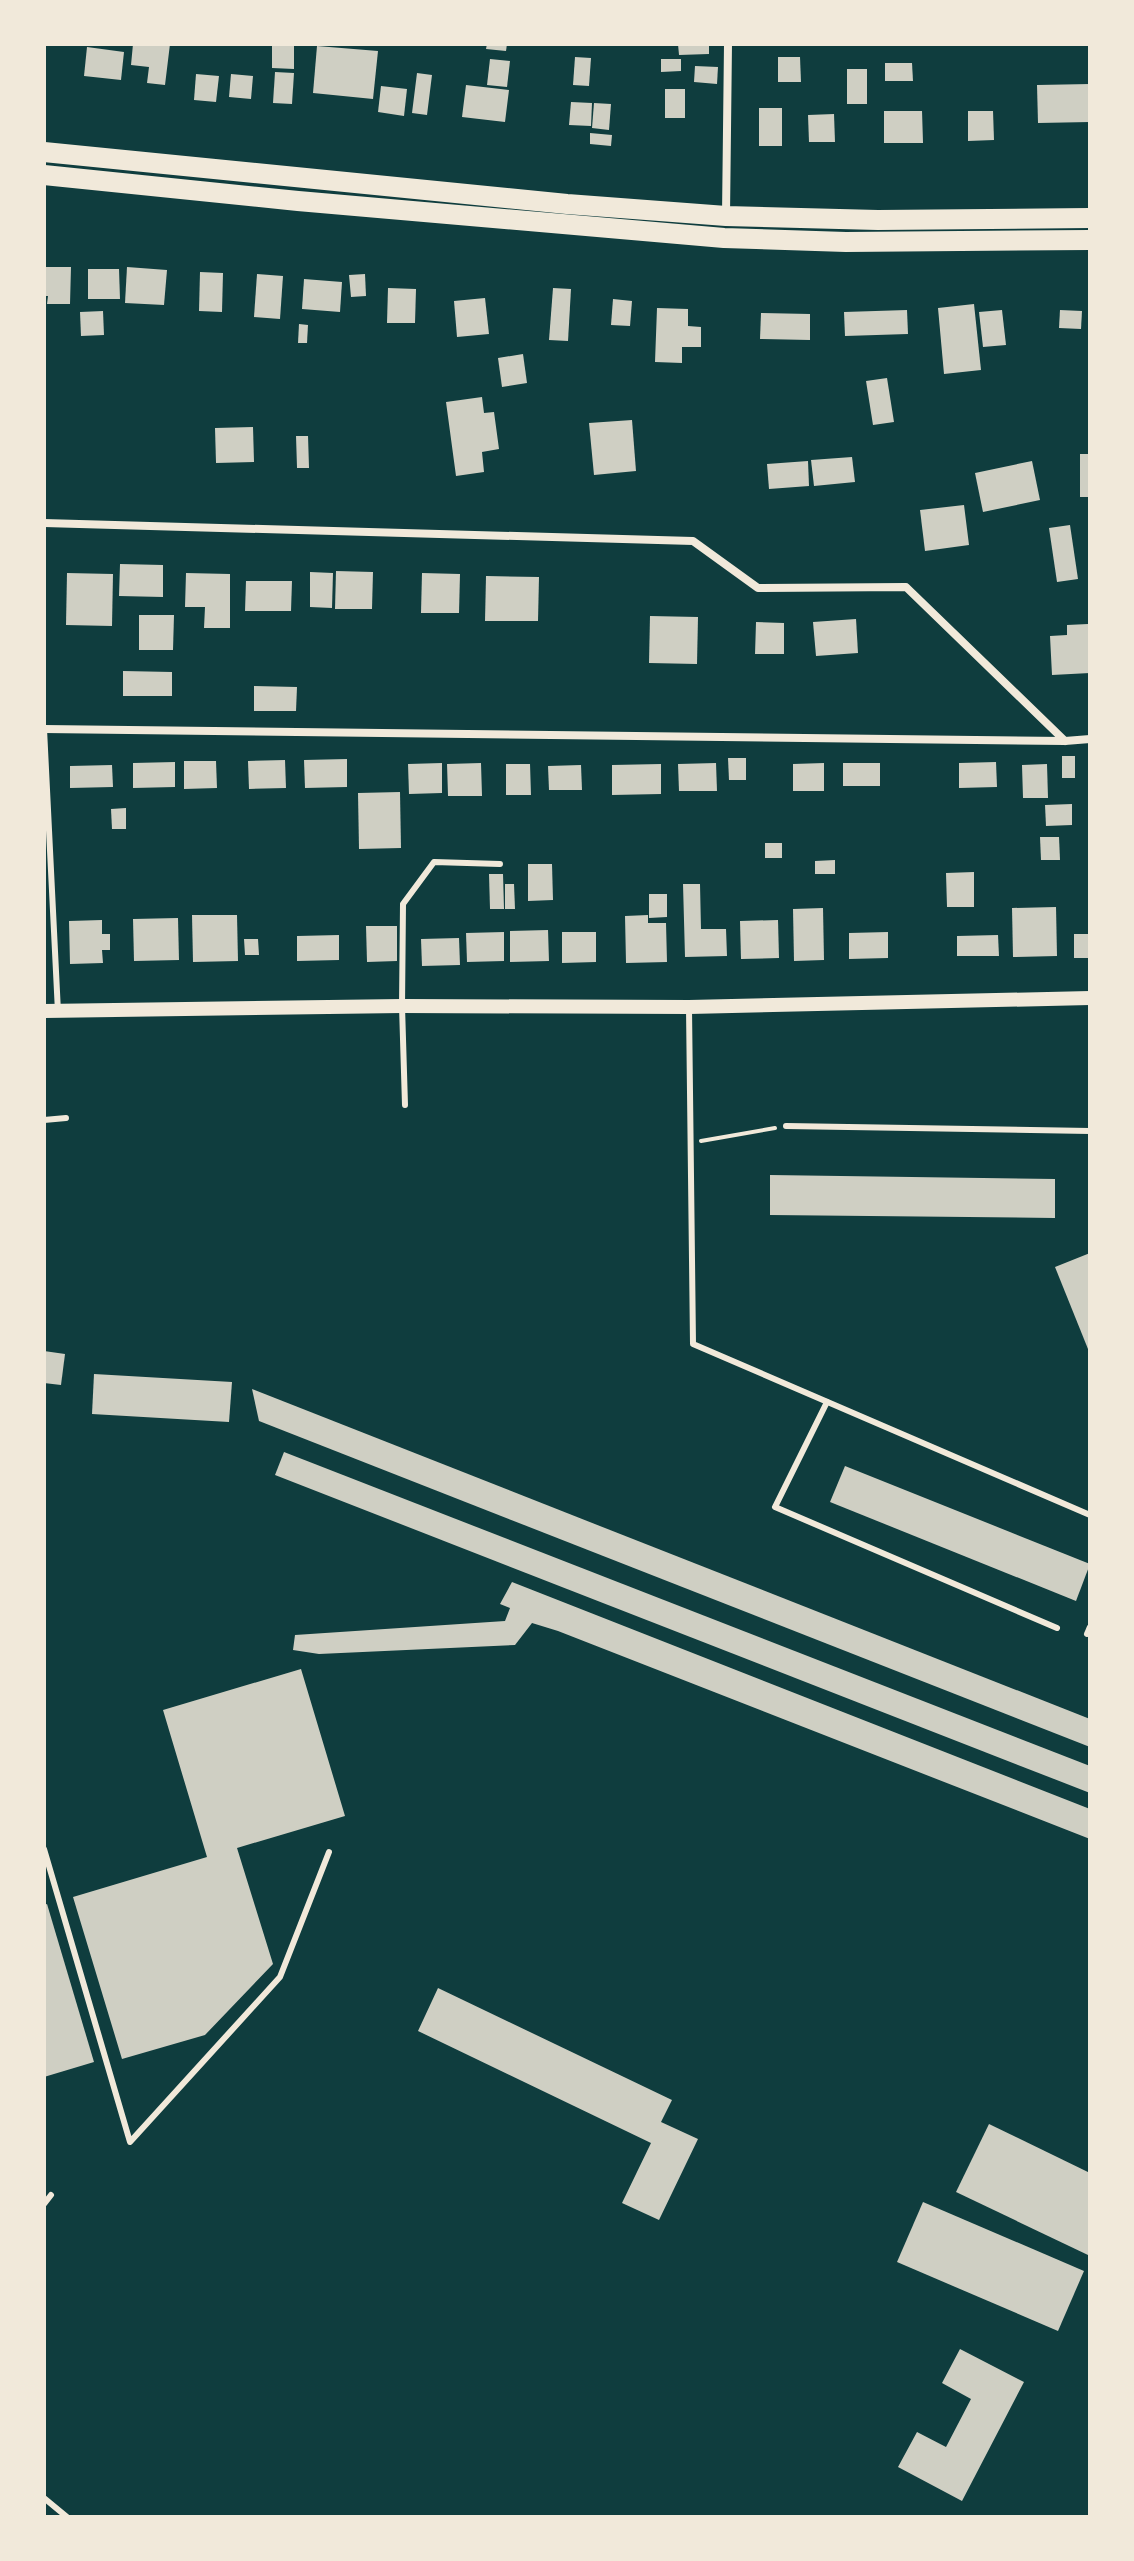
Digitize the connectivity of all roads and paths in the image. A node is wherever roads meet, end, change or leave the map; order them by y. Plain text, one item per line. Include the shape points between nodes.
1 (728, 44) edge
2 (44, 152) edge
3 (44, 175) edge
4 (726, 216) junction
5 (1090, 218) edge
6 (1090, 240) edge
7 (44, 523) edge
8 (44, 729) edge
9 (1090, 739) edge
10 (1065, 741) junction
11 (500, 864) dead end
12 (1090, 998) edge
13 (402, 1006) junction
14 (689, 1007) junction
15 (51, 1012) edge
16 (405, 1105) dead end
17 (66, 1118) dead end
18 (44, 1120) edge
19 (786, 1126) joint
20 (1090, 1131) edge
21 (691, 1142) junction
22 (827, 1402) junction
23 (1090, 1515) edge
24 (1057, 1628) dead end
25 (44, 1849) edge
26 (329, 1852) dead end
27 (51, 2195) dead end
28 (44, 2204) edge
29 (44, 2498) edge
30 (67, 2517) edge

1 - 4 street
2 - 4 main road
3 - 6 main road via 724,238
4 - 5 main road
7 - 10 street via 693,541 758,588 906,587
8 - 10 street
8 - 15 lane
9 - 10 street
11 - 13 lane via 434,862 403,904
12 - 14 street
13 - 14 street
13 - 15 street
13 - 16 lane
14 - 21 lane
17 - 18 lane
19 - 20 lane
19 - 21 path
21 - 22 lane via 693,1344
22 - 23 lane
22 - 24 lane via 775,1507
25 - 26 lane via 130,2142 280,1977
27 - 28 lane
29 - 30 lane

